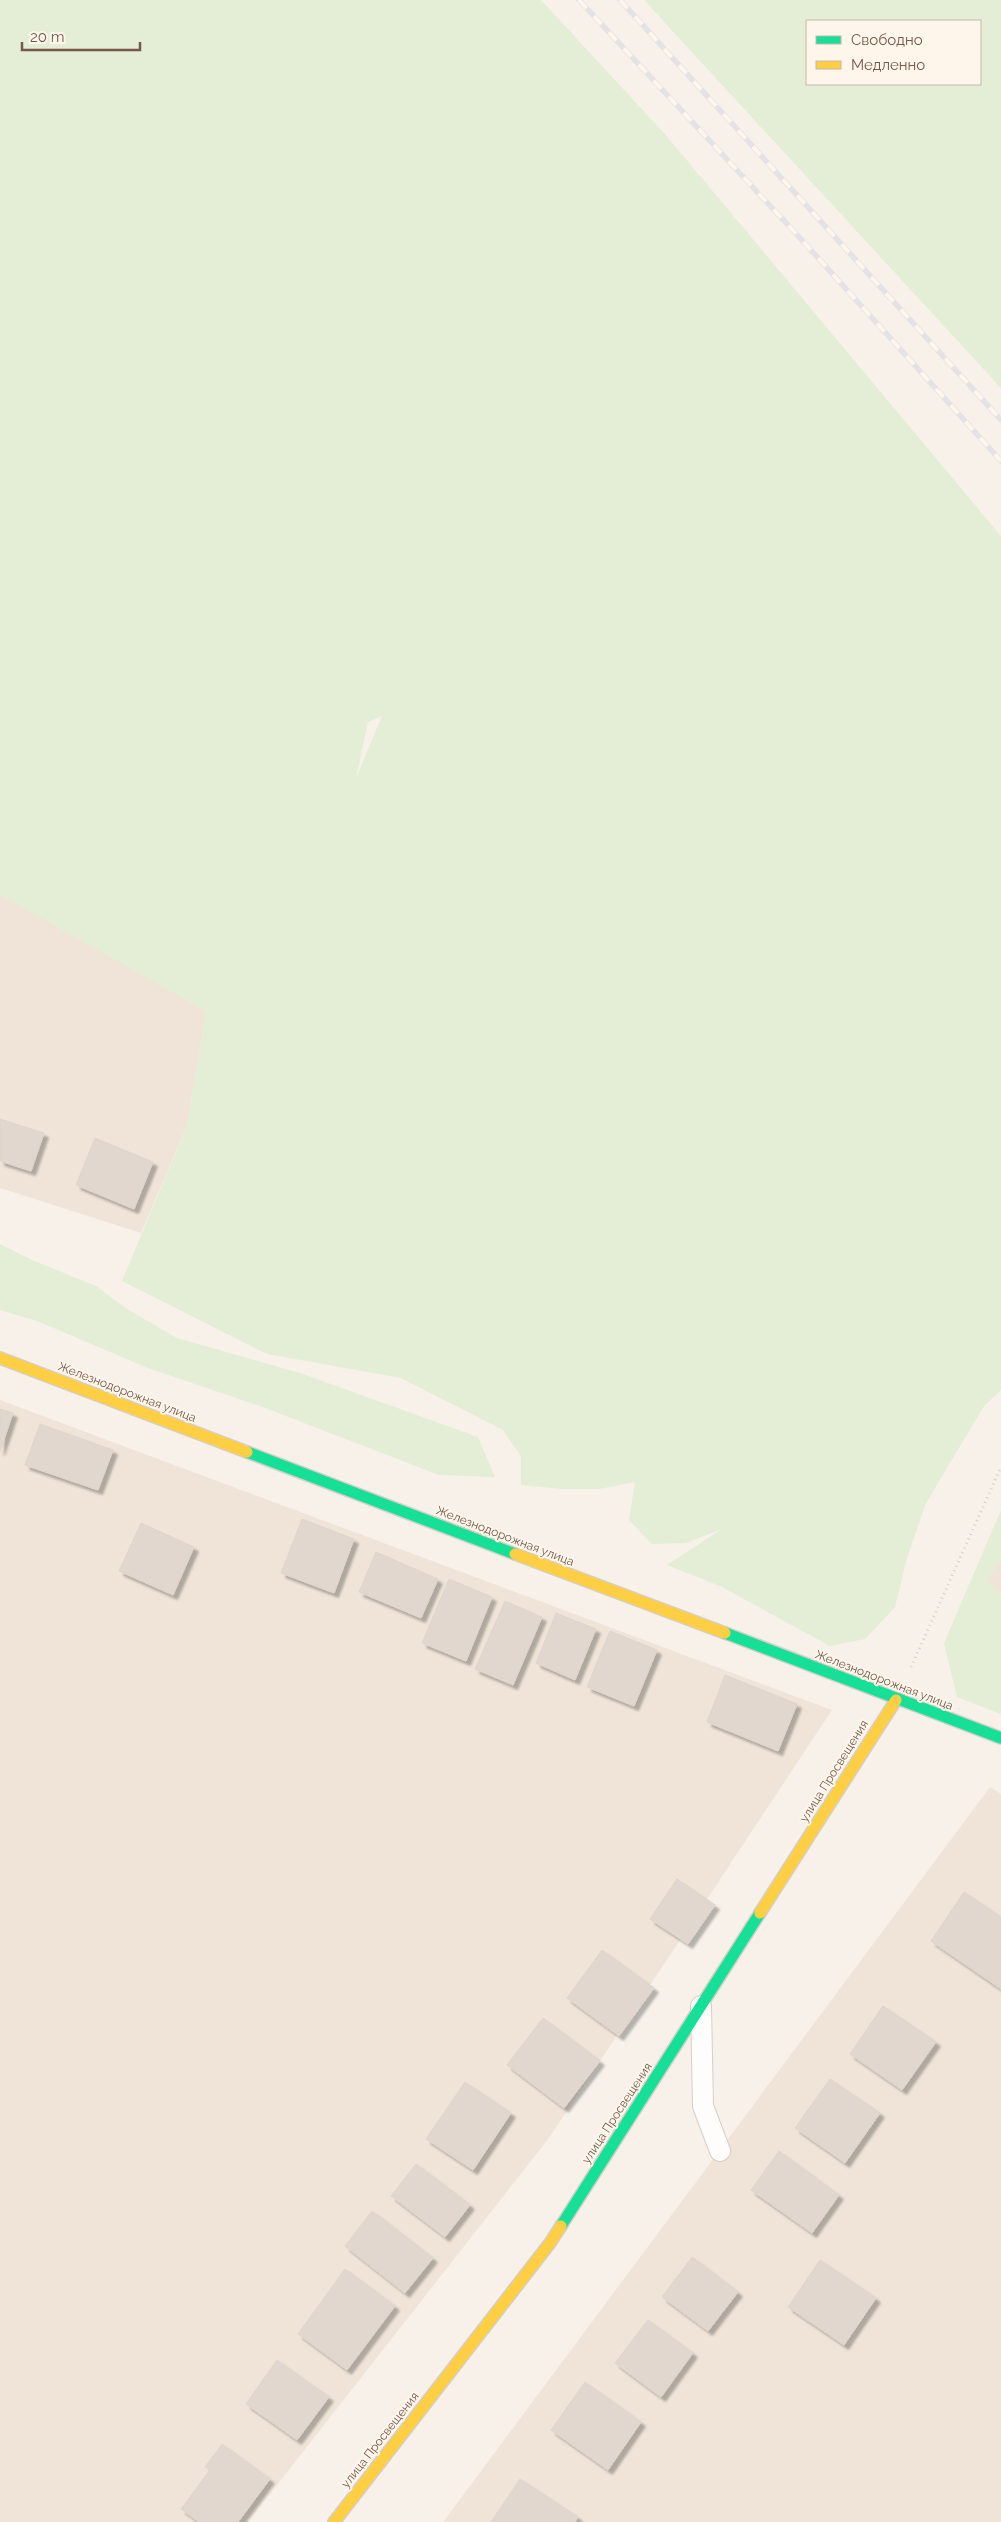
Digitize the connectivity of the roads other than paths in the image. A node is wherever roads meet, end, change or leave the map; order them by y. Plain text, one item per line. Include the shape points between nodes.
1 (0, 1358) edge
2 (896, 1700) junction
3 (1001, 1738) edge
4 (701, 2006) junction
5 (720, 2151) dead end
6 (334, 2522) edge

1 - 2 street, Железнодорожная улица
2 - 3 street, Железнодорожная улица
2 - 4 street, улица Просвещения
4 - 5 lane via 703,2106
4 - 6 street, улица Просвещения via 550,2243

